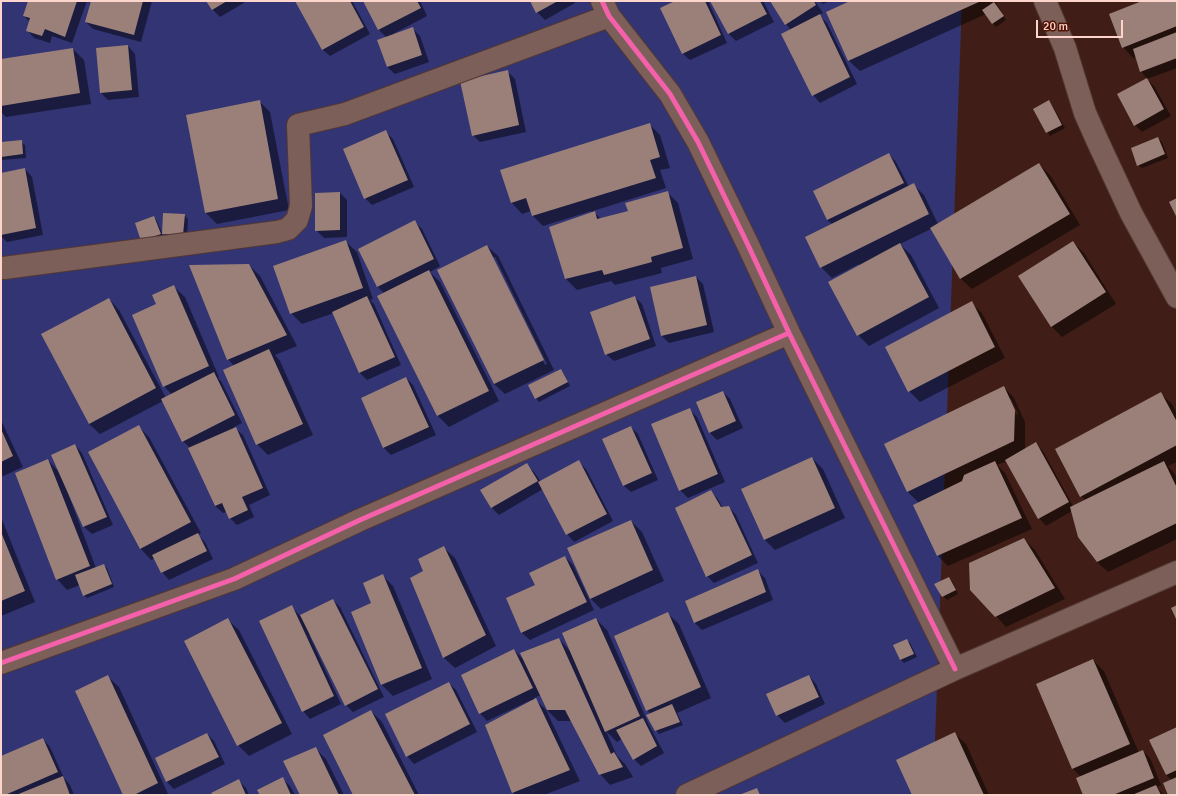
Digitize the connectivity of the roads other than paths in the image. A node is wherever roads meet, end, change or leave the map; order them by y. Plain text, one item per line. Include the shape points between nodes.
1 (1045, 1) edge
2 (605, 8) edge
3 (4, 268) dead end
4 (1177, 297) edge
5 (789, 333) junction
6 (1177, 572) edge
7 (1, 663) edge
8 (955, 669) junction
9 (687, 795) edge

1 - 4 street via 1065,48 1085,113 1097,140 1131,213
2 - 3 street via 345,114 298,125 301,206 297,220 288,228 277,232
2 - 5 street via 670,94 698,142
5 - 7 street via 360,520 234,579
5 - 8 street
6 - 8 street
8 - 9 street

